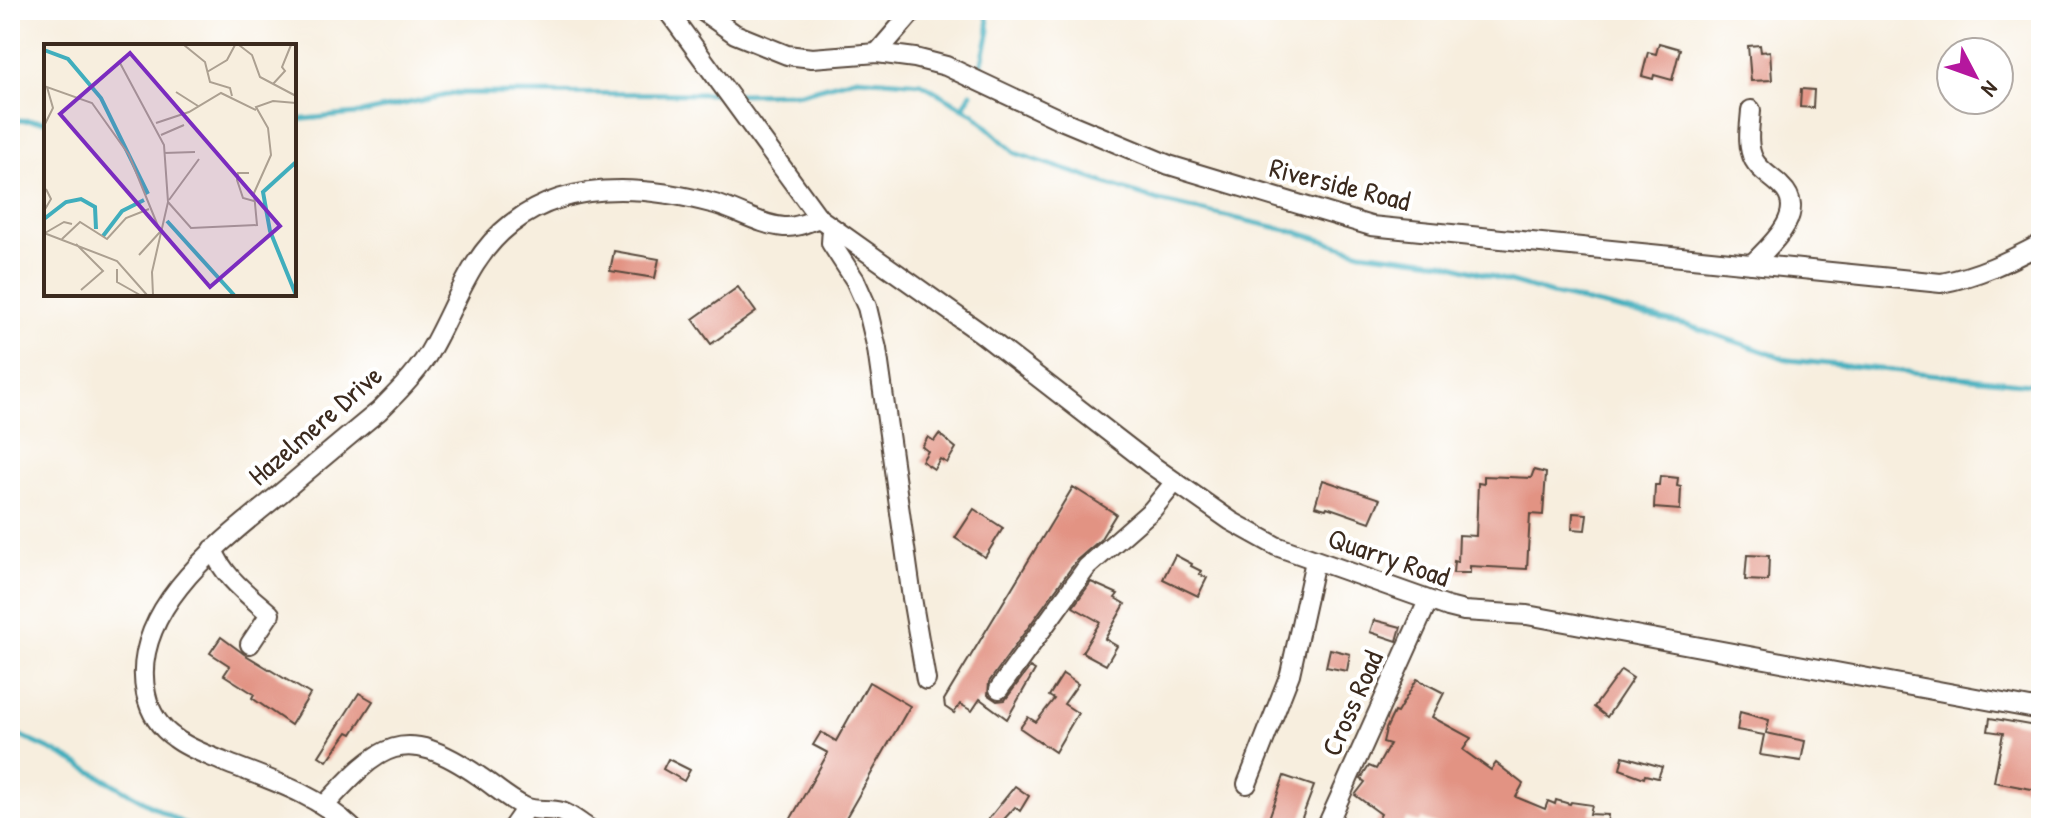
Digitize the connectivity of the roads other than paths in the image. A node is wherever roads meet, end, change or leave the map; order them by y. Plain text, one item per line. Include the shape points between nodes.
1 (667, 10) edge
2 (701, 10) edge
3 (914, 10) edge
4 (877, 53) junction
5 (1751, 110) dead end
6 (826, 223) junction
7 (2041, 244) edge
8 (1752, 264) junction
9 (1175, 482) junction
10 (213, 549) junction
11 (1315, 561) junction
12 (1428, 601) junction
13 (250, 644) dead end
14 (926, 680) dead end
15 (999, 689) dead end
16 (2041, 710) edge
17 (1247, 784) dead end
18 (324, 806) junction
19 (526, 808) junction
20 (352, 828) edge
21 (512, 828) edge
22 (588, 828) edge
23 (1326, 828) edge

1 - 6 street
2 - 4 street, Riverside Road via 735,34 787,55
3 - 4 street
4 - 8 street, Riverside Road via 946,66 1169,165 1371,226
5 - 8 street via 1752,157 1792,202 1783,228
6 - 9 street, Quarry Road via 981,333
6 - 10 street, Hazelmere Drive via 785,227 718,204 633,189 588,190 550,202 511,223 476,259 427,356 379,411
6 - 14 street via 831,243 867,307 877,349
7 - 8 street, Riverside Road via 1993,269 1941,283
9 - 11 street, Quarry Road via 1231,521
9 - 15 street via 1152,510 1079,575
10 - 13 street via 233,581 270,614
10 - 18 street, Hazelmere Drive via 161,615 143,681 149,706 160,727 179,741
11 - 12 street, Quarry Road
11 - 17 street via 1290,674
12 - 16 street, Quarry Road
12 - 23 street, Cross Road
18 - 19 street via 378,753 409,745 464,765
18 - 20 street, Hazelmere Drive
19 - 21 street
19 - 22 street via 561,812

